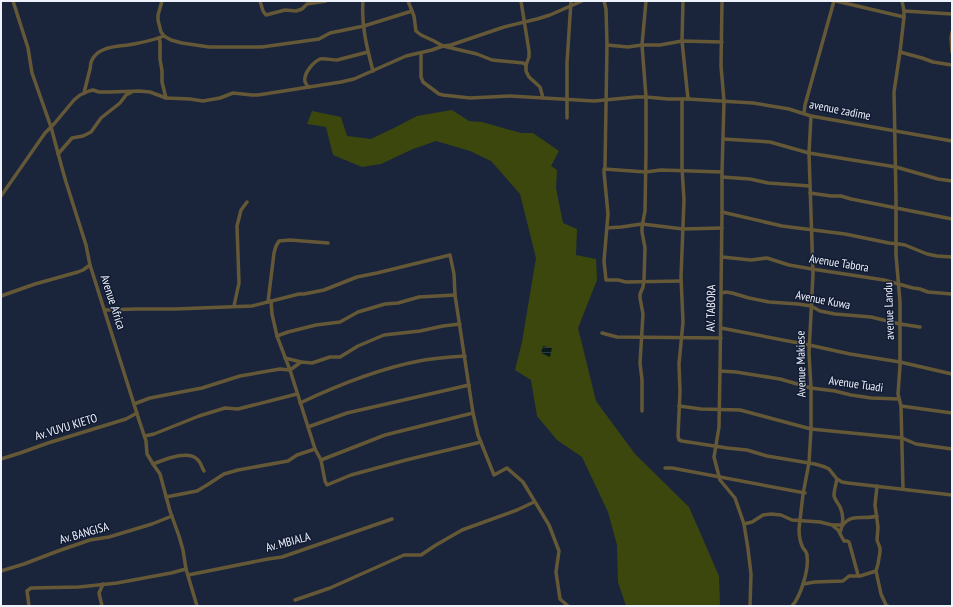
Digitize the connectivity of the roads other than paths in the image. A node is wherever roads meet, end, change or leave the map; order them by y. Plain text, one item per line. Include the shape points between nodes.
1 (13, 1) edge
2 (162, 1) edge
3 (260, 1) edge
4 (326, 1) edge
5 (363, 1) edge
6 (408, 1) edge
7 (521, 1) edge
8 (582, 1) edge
9 (604, 1) edge
10 (646, 1) edge
11 (682, 1) edge
12 (722, 1) edge
13 (835, 1) edge
14 (902, 1) edge
15 (571, 3) edge
16 (904, 11) junction
17 (412, 12) junction
18 (952, 14) edge
19 (904, 17) junction
20 (524, 22) junction
21 (364, 26) junction
22 (952, 32) edge
23 (164, 36) junction
24 (159, 38) junction
25 (682, 41) junction
26 (722, 42) junction
27 (607, 45) junction
28 (642, 45) junction
29 (443, 46) junction
30 (368, 52) junction
31 (421, 52) junction
32 (900, 52) junction
33 (952, 52) edge
34 (526, 65) junction
35 (952, 65) edge
36 (373, 71) junction
37 (309, 87) junction
38 (139, 91) junction
39 (84, 93) junction
40 (646, 97) junction
41 (166, 98) junction
42 (543, 98) junction
43 (567, 99) junction
44 (682, 99) junction
45 (688, 99) junction
46 (606, 100) junction
47 (724, 102) junction
48 (804, 113) junction
49 (811, 116) junction
50 (567, 118) dead end
51 (50, 127) junction
52 (896, 131) junction
53 (723, 139) junction
54 (952, 141) edge
55 (809, 153) junction
56 (58, 154) junction
57 (896, 167) junction
58 (604, 169) junction
59 (682, 171) junction
60 (646, 172) junction
61 (722, 172) junction
62 (722, 177) junction
63 (952, 181) edge
64 (810, 186) junction
65 (810, 193) junction
66 (1, 196) edge
67 (247, 202) dead end
68 (896, 208) junction
69 (722, 212) junction
70 (952, 220) edge
71 (642, 224) junction
72 (607, 228) junction
73 (722, 228) junction
74 (683, 229) junction
75 (811, 230) junction
76 (328, 243) dead end
77 (896, 244) junction
78 (722, 257) junction
79 (952, 257) edge
80 (90, 265) junction
81 (812, 269) junction
82 (644, 281) junction
83 (682, 281) junction
84 (898, 284) junction
85 (721, 293) junction
86 (952, 294) edge
87 (455, 295) junction
88 (1, 296) edge
89 (269, 302) junction
90 (234, 306) junction
91 (811, 306) junction
92 (105, 310) junction
93 (460, 324) junction
94 (900, 324) junction
95 (920, 327) dead end
96 (721, 328) junction
97 (602, 333) dead end
98 (277, 336) junction
99 (642, 338) junction
100 (681, 338) junction
101 (721, 338) junction
102 (809, 345) junction
103 (465, 356) junction
104 (285, 358) junction
105 (301, 362) junction
106 (900, 362) junction
107 (290, 370) junction
108 (720, 371) junction
109 (952, 374) edge
110 (469, 385) junction
111 (811, 388) junction
112 (297, 394) junction
113 (899, 398) junction
114 (300, 403) junction
115 (134, 404) junction
116 (679, 406) junction
117 (901, 406) junction
118 (719, 409) junction
119 (642, 411) dead end
120 (137, 413) junction
121 (473, 413) junction
122 (952, 413) edge
123 (308, 427) junction
124 (811, 429) junction
125 (145, 436) junction
126 (902, 438) junction
127 (481, 442) junction
128 (716, 446) junction
129 (315, 449) junction
130 (952, 449) edge
131 (1, 459) edge
132 (321, 460) junction
133 (809, 463) junction
134 (153, 464) junction
135 (666, 468) dead end
136 (204, 471) dead end
137 (719, 476) junction
138 (837, 479) junction
139 (877, 486) junction
140 (903, 489) junction
141 (804, 493) junction
142 (952, 495) edge
143 (166, 498) junction
144 (534, 502) junction
145 (172, 516) junction
146 (876, 516) junction
147 (392, 519) dead end
148 (800, 520) junction
149 (744, 524) junction
150 (832, 525) junction
151 (843, 525) junction
152 (840, 534) junction
153 (186, 569) junction
154 (1, 571) edge
155 (876, 571) junction
156 (188, 575) junction
157 (858, 576) junction
158 (103, 584) junction
159 (803, 584) junction
160 (295, 600) dead end
161 (29, 606) edge
162 (102, 606) edge
163 (197, 606) edge
164 (568, 606) edge
165 (750, 606) edge
166 (792, 606) edge
167 (888, 606) edge

1 - 51 street, Avenue Africa via 28,48 32,73
2 - 23 street via 158,20
3 - 4 street via 266,15 285,10 296,11 307,4
5 - 21 street
6 - 17 street
7 - 20 street
8 - 15 street
9 - 27 street
10 - 28 street
11 - 25 street
12 - 26 street, AV. TABORA
13 - 19 street
13 - 48 street
14 - 16 street, avenue Landu
15 - 20 street via 566,9
15 - 43 street
16 - 18 street
16 - 19 street, avenue Landu
17 - 21 street
17 - 29 street via 416,31
19 - 32 street, avenue Landu
20 - 29 street
20 - 34 street via 529,57
21 - 23 street via 330,33 319,39 262,47 209,47 182,43
21 - 30 street
22 - 33 street
23 - 24 street
24 - 39 street via 105,49 96,55 92,59
24 - 41 street via 162,82
25 - 26 street
25 - 28 street
25 - 45 street
26 - 47 street, AV. TABORA
27 - 28 street
27 - 46 street
28 - 40 street
29 - 31 street
29 - 34 street via 492,60
30 - 36 street
30 - 37 street via 336,60 318,60 305,77 305,84
31 - 36 street
31 - 42 street, avenue zadime via 423,82 439,94 470,98
32 - 35 street
32 - 52 street, avenue Landu via 894,92
34 - 42 street via 529,77 540,87
36 - 37 street via 354,79
37 - 41 street via 252,95 233,93 207,101
38 - 39 street via 91,90
38 - 41 street
38 - 56 street via 130,93 102,118 91,132 72,138
39 - 51 street via 74,100
40 - 44 street, avenue zadime
40 - 46 street, avenue zadime
40 - 60 street
42 - 43 street, avenue zadime
43 - 46 street, avenue zadime
43 - 50 street
44 - 45 street, avenue zadime
44 - 59 street
45 - 47 street, avenue zadime
46 - 58 street
47 - 48 street, avenue zadime via 771,106
47 - 53 street, AV. TABORA
48 - 49 street, avenue zadime
49 - 52 street, avenue zadime
49 - 55 street, Avenue Makiese
51 - 56 street, Avenue Africa
51 - 66 street
52 - 54 street, avenue zadime
52 - 57 street, avenue Landu
53 - 55 street via 770,142
53 - 61 street, AV. TABORA
55 - 57 street
55 - 64 street, Avenue Makiese
56 - 80 street, Avenue Africa
57 - 63 street
57 - 68 street, avenue Landu
58 - 60 street
58 - 72 street
59 - 60 street
59 - 61 street
59 - 74 street
60 - 71 street
61 - 62 street, AV. TABORA
62 - 64 street
62 - 69 street, AV. TABORA
64 - 65 street, Avenue Makiese
65 - 68 street via 841,196
65 - 75 street, Avenue Makiese
67 - 90 street via 241,210 237,226 239,283
68 - 70 street
68 - 77 street, avenue Landu
69 - 73 street, AV. TABORA
69 - 75 street
71 - 72 street
71 - 74 street
71 - 82 street via 646,248
72 - 82 street via 604,261 606,280
73 - 74 street
73 - 78 street, AV. TABORA
74 - 83 street
75 - 77 street
75 - 81 street, Avenue Makiese
76 - 89 street via 279,241 274,253
77 - 79 street via 927,254
77 - 84 street, avenue Landu
78 - 81 street, Avenue Tabora via 751,260 766,258
78 - 85 street, AV. TABORA
80 - 88 street via 78,272
80 - 92 street, Avenue Africa
81 - 84 street, Avenue Tabora
81 - 91 street, Avenue Makiese
82 - 83 street
82 - 99 street via 640,294 643,314
83 - 100 street
84 - 86 street, Avenue Tabora via 928,292
84 - 94 street, avenue Landu
85 - 91 street, Avenue Kuwa via 732,293 769,302
85 - 96 street, AV. TABORA
87 - 89 street via 450,255 357,277 324,290
87 - 93 street
87 - 98 street via 419,297 379,306 358,312 340,322 316,325
89 - 90 street via 252,306
89 - 98 street
90 - 92 street
91 - 94 street, Avenue Kuwa via 820,311 871,317
91 - 102 street, Avenue Makiese
92 - 115 street, Avenue Africa
93 - 103 street
93 - 105 street via 384,335 340,357 330,357 312,363
94 - 95 street, Avenue Kuwa
94 - 106 street, avenue Landu
96 - 101 street, AV. TABORA
96 - 102 street
97 - 99 street via 617,338
98 - 104 street
99 - 100 street
99 - 119 street
100 - 101 street
100 - 116 street
101 - 108 street, AV. TABORA
102 - 106 street
102 - 111 street, Avenue Makiese
103 - 110 street
103 - 114 street via 400,365 324,391
104 - 105 street
104 - 107 street
105 - 107 street
106 - 109 street
106 - 113 street, avenue Landu
107 - 112 street
107 - 115 street via 280,369 240,376
108 - 111 street, Avenue Tuadi via 786,380
108 - 118 street, AV. TABORA
110 - 121 street
110 - 123 street via 347,412
111 - 113 street, Avenue Tuadi via 871,398
111 - 124 street, Avenue Makiese
112 - 114 street
112 - 125 street via 238,408 225,408
113 - 117 street, avenue Landu
114 - 123 street
115 - 120 street, Avenue Africa
116 - 118 street
116 - 128 street via 679,440
117 - 122 street
117 - 126 street, avenue Landu
118 - 124 street via 753,412
118 - 128 street, AV. TABORA
120 - 125 street, Avenue Africa
120 - 131 street, Av. VUVU KIETO via 126,419
121 - 127 street
121 - 132 street via 385,435
123 - 129 street
124 - 126 street
124 - 133 street, Avenue Makiese
125 - 134 street, Avenue Africa via 147,454
126 - 130 street via 916,444
126 - 140 street, avenue Landu
127 - 132 street via 351,475 327,485
127 - 144 street via 494,475 507,468 523,482
128 - 133 street
128 - 137 street, AV. TABORA via 714,457
129 - 132 street
129 - 143 street via 288,461 224,474 197,491
133 - 138 street via 829,469
133 - 141 street, Avenue Makiese
134 - 136 street via 189,455 198,459
134 - 143 street, Avenue Africa via 160,474
135 - 137 street
137 - 141 street
137 - 149 street, AV. TABORA via 735,498
138 - 139 street via 842,482
138 - 151 street via 834,497 842,511
139 - 140 street
139 - 146 street
140 - 142 street
141 - 148 street, Avenue Makiese
143 - 145 street, Avenue Africa
144 - 160 street via 462,530 422,555 404,555 330,588
144 - 164 street via 549,525 560,551 556,572 560,599
145 - 153 street, Avenue Africa
145 - 154 street, Av. BANGISA via 109,537 58,550
146 - 151 street via 854,518 847,520
146 - 155 street via 880,548
147 - 156 street, Av. MBIALA via 282,557
148 - 149 street via 767,514
148 - 150 street
148 - 159 street, Avenue Makiese via 799,534 807,555
149 - 165 street, AV. TABORA via 750,574
150 - 151 street
150 - 152 street
151 - 152 street
152 - 157 street via 844,541 849,542
153 - 156 street, Avenue Africa
153 - 158 street via 133,581
155 - 157 street
155 - 167 street via 881,594
156 - 163 street, Avenue Africa
157 - 159 street via 849,576 843,581
158 - 161 street via 31,588 27,591
158 - 162 street via 99,593
159 - 166 street, Avenue Makiese

